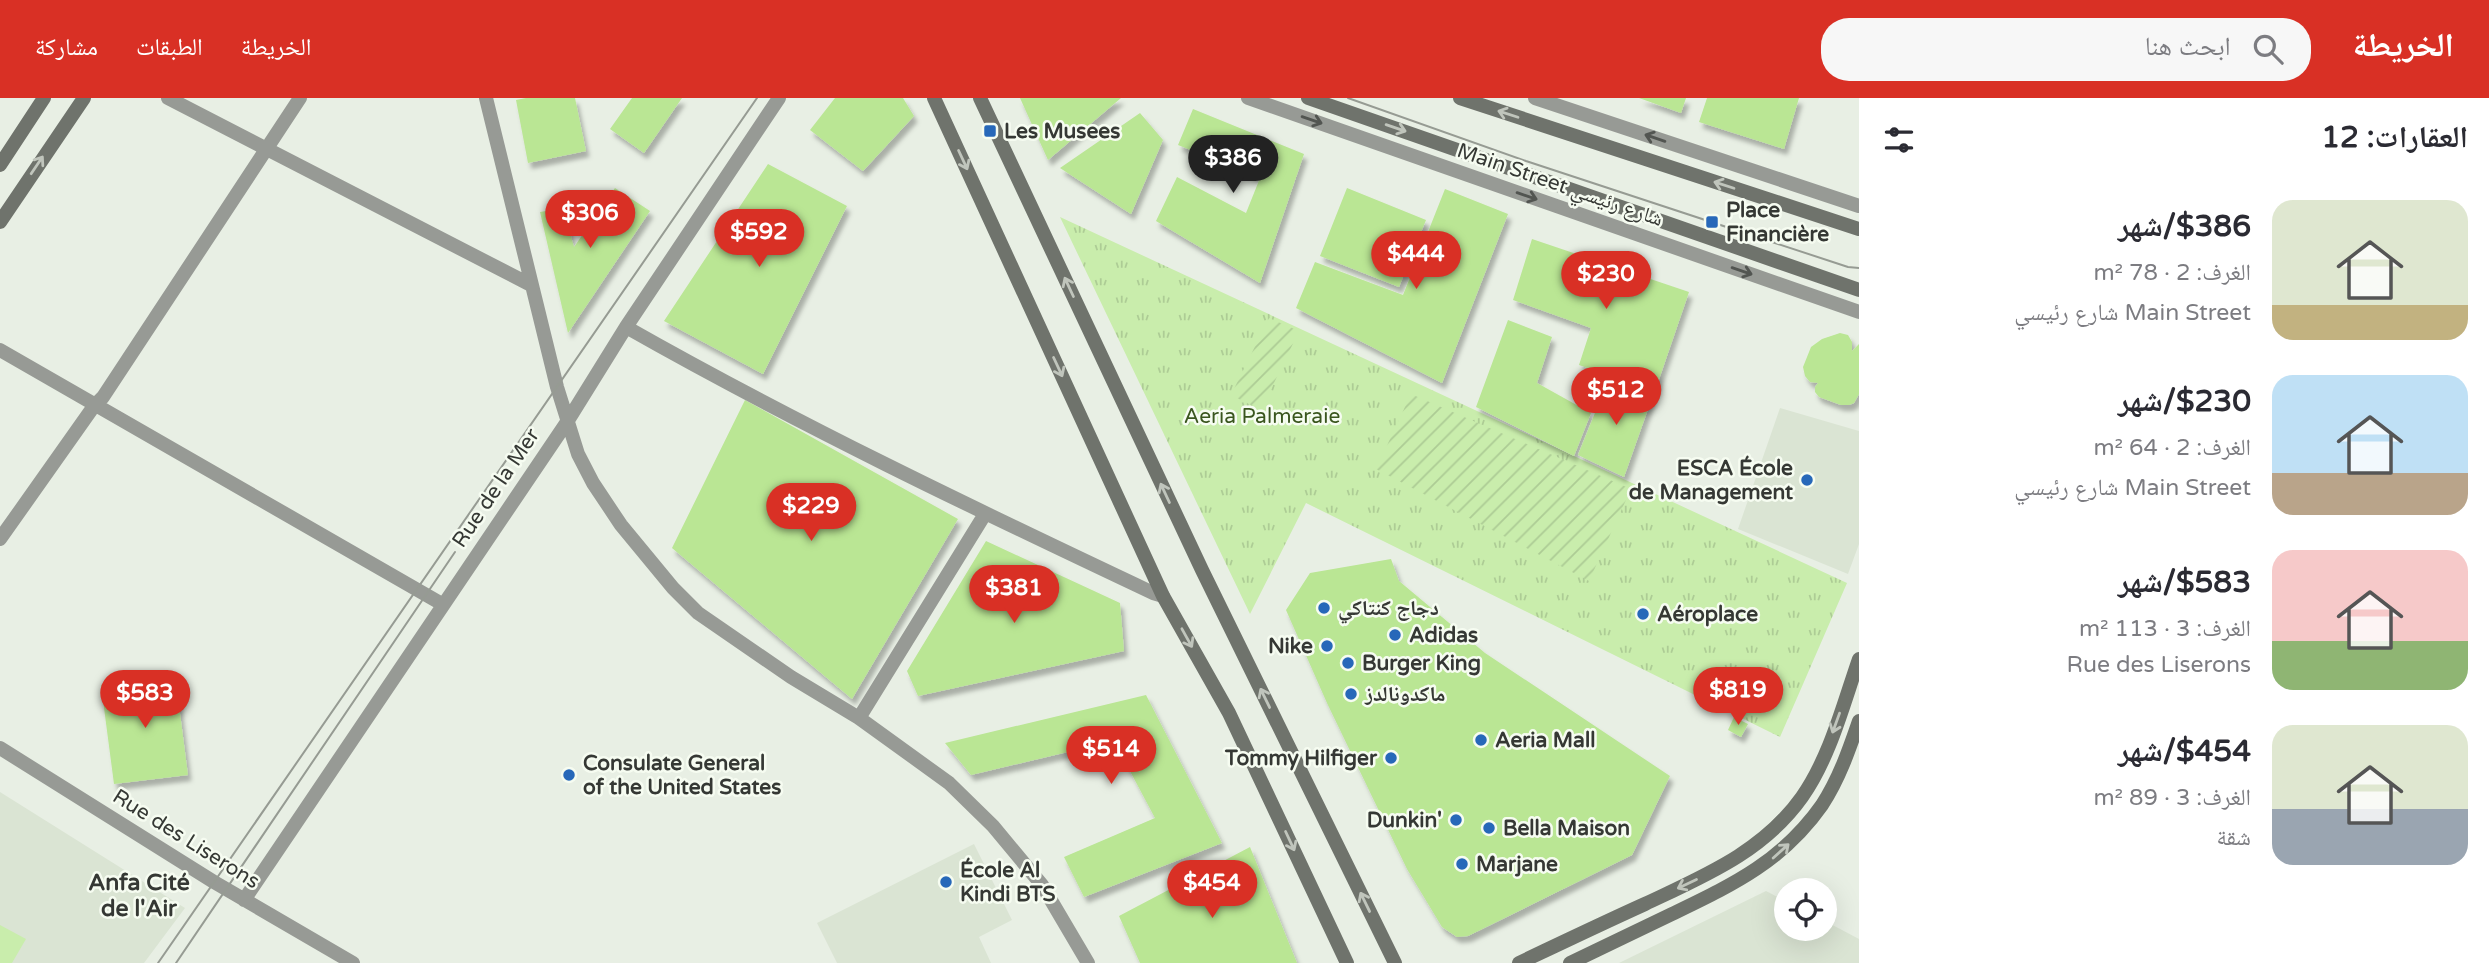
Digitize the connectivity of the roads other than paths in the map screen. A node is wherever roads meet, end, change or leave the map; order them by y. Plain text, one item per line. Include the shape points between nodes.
1 (44, 98) edge
2 (84, 98) edge
3 (168, 98) edge
4 (300, 98) edge
5 (486, 98) edge
6 (779, 98) edge
7 (934, 98) edge
8 (980, 98) edge
9 (1248, 98) edge
10 (1308, 98) edge
11 (1460, 98) edge
12 (1535, 98) edge
13 (1575, 104) edge
14 (267, 149) junction
15 (0, 164) edge
16 (1859, 206) edge
17 (0, 222) edge
18 (1859, 229) edge
19 (531, 285) junction
20 (1859, 290) edge
21 (1859, 312) edge
22 (625, 327) junction
23 (0, 350) edge
24 (94, 406) junction
25 (567, 422) junction
26 (985, 514) junction
27 (0, 539) edge
28 (1163, 596) junction
29 (442, 604) junction
30 (1859, 659) edge
31 (859, 718) junction
32 (1859, 721) edge
33 (0, 748) edge
34 (244, 900) junction
35 (353, 963) edge
36 (1088, 963) edge
37 (1347, 963) edge
38 (1395, 963) edge
39 (1518, 963) edge
40 (1570, 963) edge

1 - 15 main road
17 -> 2 main road
3 - 14 street
4 - 14 street
5 - 19 street
6 - 22 street, Rue de la Mer
7 -> 28 main road
38 -> 8 main road via 1207,581
9 -> 21 street, Main Street شارع رئيسي
10 -> 20 main road, Main Street شارع رئيسي
18 -> 11 main road
12 - 13 street
16 -> 13 street
14 - 19 street
14 - 24 street
19 - 25 street
22 - 25 street, Rue de la Mer
22 - 26 street via 727,384
23 - 24 street
24 - 27 street
24 - 29 street
25 - 29 street, Rue de la Mer
25 - 31 street via 593,483 673,588 747,649
26 - 28 street
26 - 31 street
28 -> 37 main road via 1229,713
29 - 34 street, Rue de la Mer
30 -> 39 main road via 1815,777 1772,832 1711,873
31 - 36 street via 950,783 993,826 1042,885
40 -> 32 main road via 1743,879 1780,853 1823,802
33 - 34 street, Rue des Liserons
34 - 35 street, Rue des Liserons

